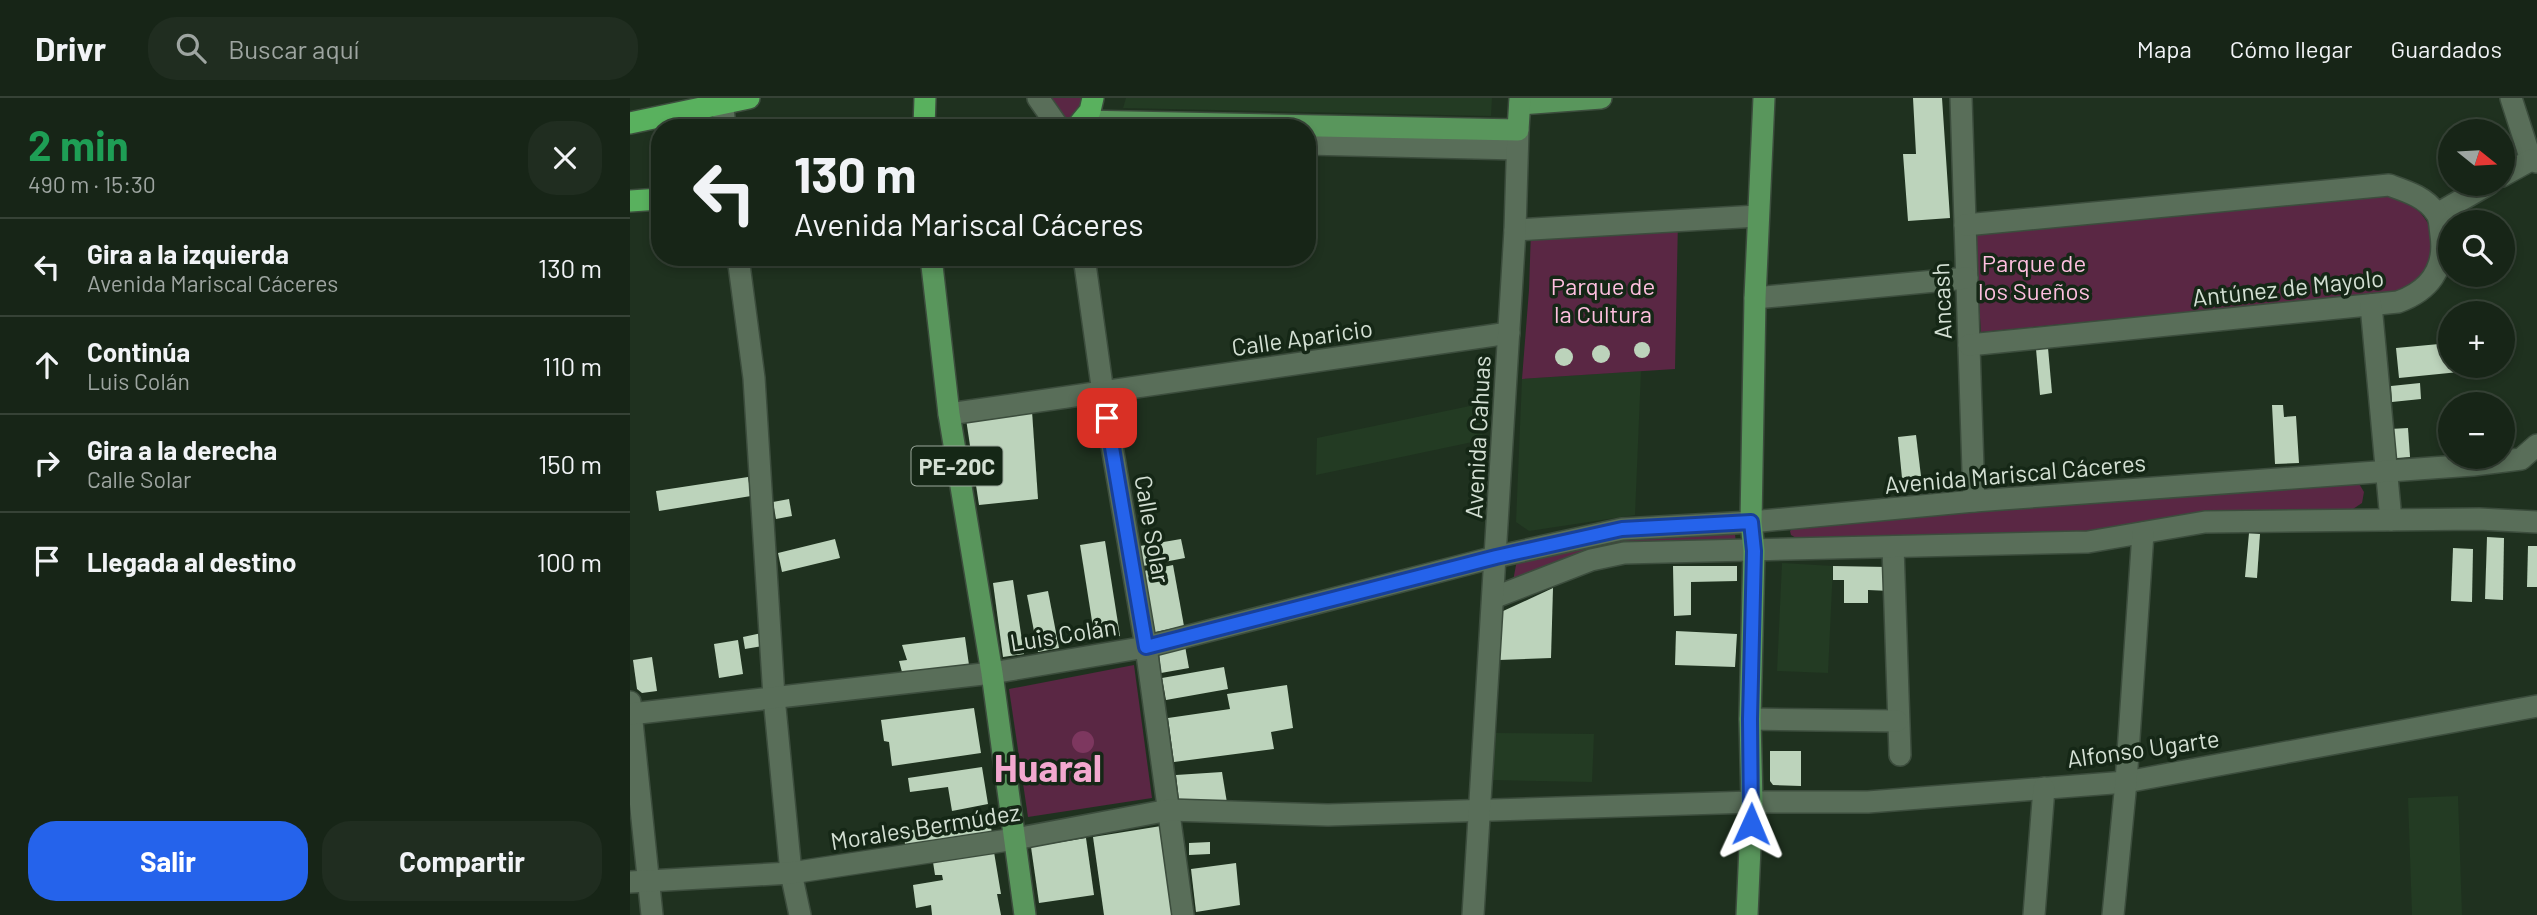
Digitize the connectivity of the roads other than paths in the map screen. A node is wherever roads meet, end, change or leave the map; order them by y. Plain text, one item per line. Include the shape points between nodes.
1 (749, 98) edge
2 (925, 98) edge
3 (1038, 98) edge
4 (1093, 98) edge
5 (1601, 98) edge
6 (1764, 98) edge
7 (1961, 98) edge
8 (2511, 98) edge
9 (723, 100) edge
10 (1520, 101) edge
11 (724, 119) edge
12 (924, 119) edge
13 (1053, 119) edge
14 (1083, 119) edge
15 (630, 123) edge
16 (1316, 133) edge
17 (1518, 140) junction
18 (1316, 144) edge
19 (2534, 161) edge
20 (2515, 170) edge
21 (2468, 196) edge
22 (651, 200) edge
23 (630, 201) edge
24 (2437, 214) junction
25 (1758, 216) junction
26 (1965, 225) junction
27 (1516, 230) junction
28 (739, 266) edge
29 (932, 266) edge
30 (1085, 266) edge
31 (1967, 278) junction
32 (1755, 298) junction
33 (2371, 305) junction
34 (1509, 333) junction
35 (1969, 345) junction
36 (1103, 393) junction
37 (949, 414) junction
38 (2537, 445) edge
39 (2388, 470) junction
40 (1974, 501) junction
41 (2391, 520) junction
42 (1751, 522) junction
43 (2537, 522) edge
44 (2143, 533) junction
45 (1894, 547) junction
46 (1754, 551) junction
47 (1496, 557) junction
48 (1493, 598) junction
49 (1146, 647) junction
50 (992, 673) junction
51 (774, 697) junction
52 (2537, 706) edge
53 (630, 710) edge
54 (1750, 719) junction
55 (1897, 720) junction
56 (1899, 755) dead end
57 (2126, 782) junction
58 (2044, 788) junction
59 (1752, 802) junction
60 (1479, 809) junction
61 (1169, 810) junction
62 (1015, 839) junction
63 (791, 873) junction
64 (640, 881) edge
65 (652, 915) edge
66 (800, 915) edge
67 (1025, 915) edge
68 (1183, 915) edge
69 (1473, 915) edge
70 (1747, 915) edge
71 (2034, 915) edge
72 (2113, 915) edge

1 - 9 highway
2 - 12 highway
3 - 13 street
4 - 14 highway
5 - 10 main road
6 - 25 main road
7 - 26 street, Ancash
8 - 19 street
9 - 11 street
9 - 15 highway
10 - 17 main road
16 - 17 main road
17 - 18 street
17 - 27 street, Avenida Cahuas
19 - 20 street
21 - 24 street
22 - 23 highway
24 - 26 street via 2416,195 2389,185
24 - 33 street, Antúnez de Mayolo via 2443,249 2435,276 2416,295
25 - 27 street
25 - 32 main road
26 - 31 street, Ancash
27 - 34 street, Avenida Cahuas
28 - 51 street via 754,378
29 - 37 main road, PE-20C
30 - 36 street, Calle Solar
31 - 32 street
31 - 35 street, Ancash
32 - 42 main road
33 - 35 street, Antúnez de Mayolo
33 - 39 street
34 - 36 street, Calle Aparicio
34 - 47 street, Avenida Cahuas
35 - 40 street, Ancash
36 - 37 street, Calle Aparicio
36 - 49 street, Calle Solar
37 - 50 main road, PE-20C
38 - 39 street, Avenida Mariscal Cáceres via 2521,459
39 - 40 street, Avenida Mariscal Cáceres
39 - 41 street
40 - 42 street, Avenida Mariscal Cáceres
41 - 43 street
41 - 44 street via 2205,522
42 - 46 main road
42 - 47 street, Avenida Mariscal Cáceres via 1622,529
44 - 45 street via 2088,542
44 - 57 street
45 - 46 street
45 - 55 street
46 - 48 street via 1624,553 1591,560
46 - 54 main road
47 - 48 street, Avenida Cahuas
47 - 49 street, Luis Colán
48 - 60 street, Avenida Cahuas
49 - 50 street, Luis Colán
49 - 61 street, Calle Solar
50 - 51 street, Luis Colán
50 - 62 main road, PE-20C
51 - 53 street, Luis Colán
51 - 63 street
52 - 57 street, Alfonso Ugarte
53 - 64 street
54 - 55 street
54 - 59 main road
55 - 56 street
57 - 58 street, Alfonso Ugarte
57 - 72 street
58 - 59 street, Alfonso Ugarte via 1893,801
58 - 71 street
59 - 60 street, Alfonso Ugarte
59 - 70 main road
60 - 61 street, Morales Bermúdez via 1328,815
60 - 69 street, Avenida Cahuas
61 - 62 street, Morales Bermúdez
61 - 68 street, Calle Solar
62 - 63 street, Morales Bermúdez
62 - 67 main road, PE-20C
63 - 64 street, Morales Bermúdez
63 - 66 street
64 - 65 street

